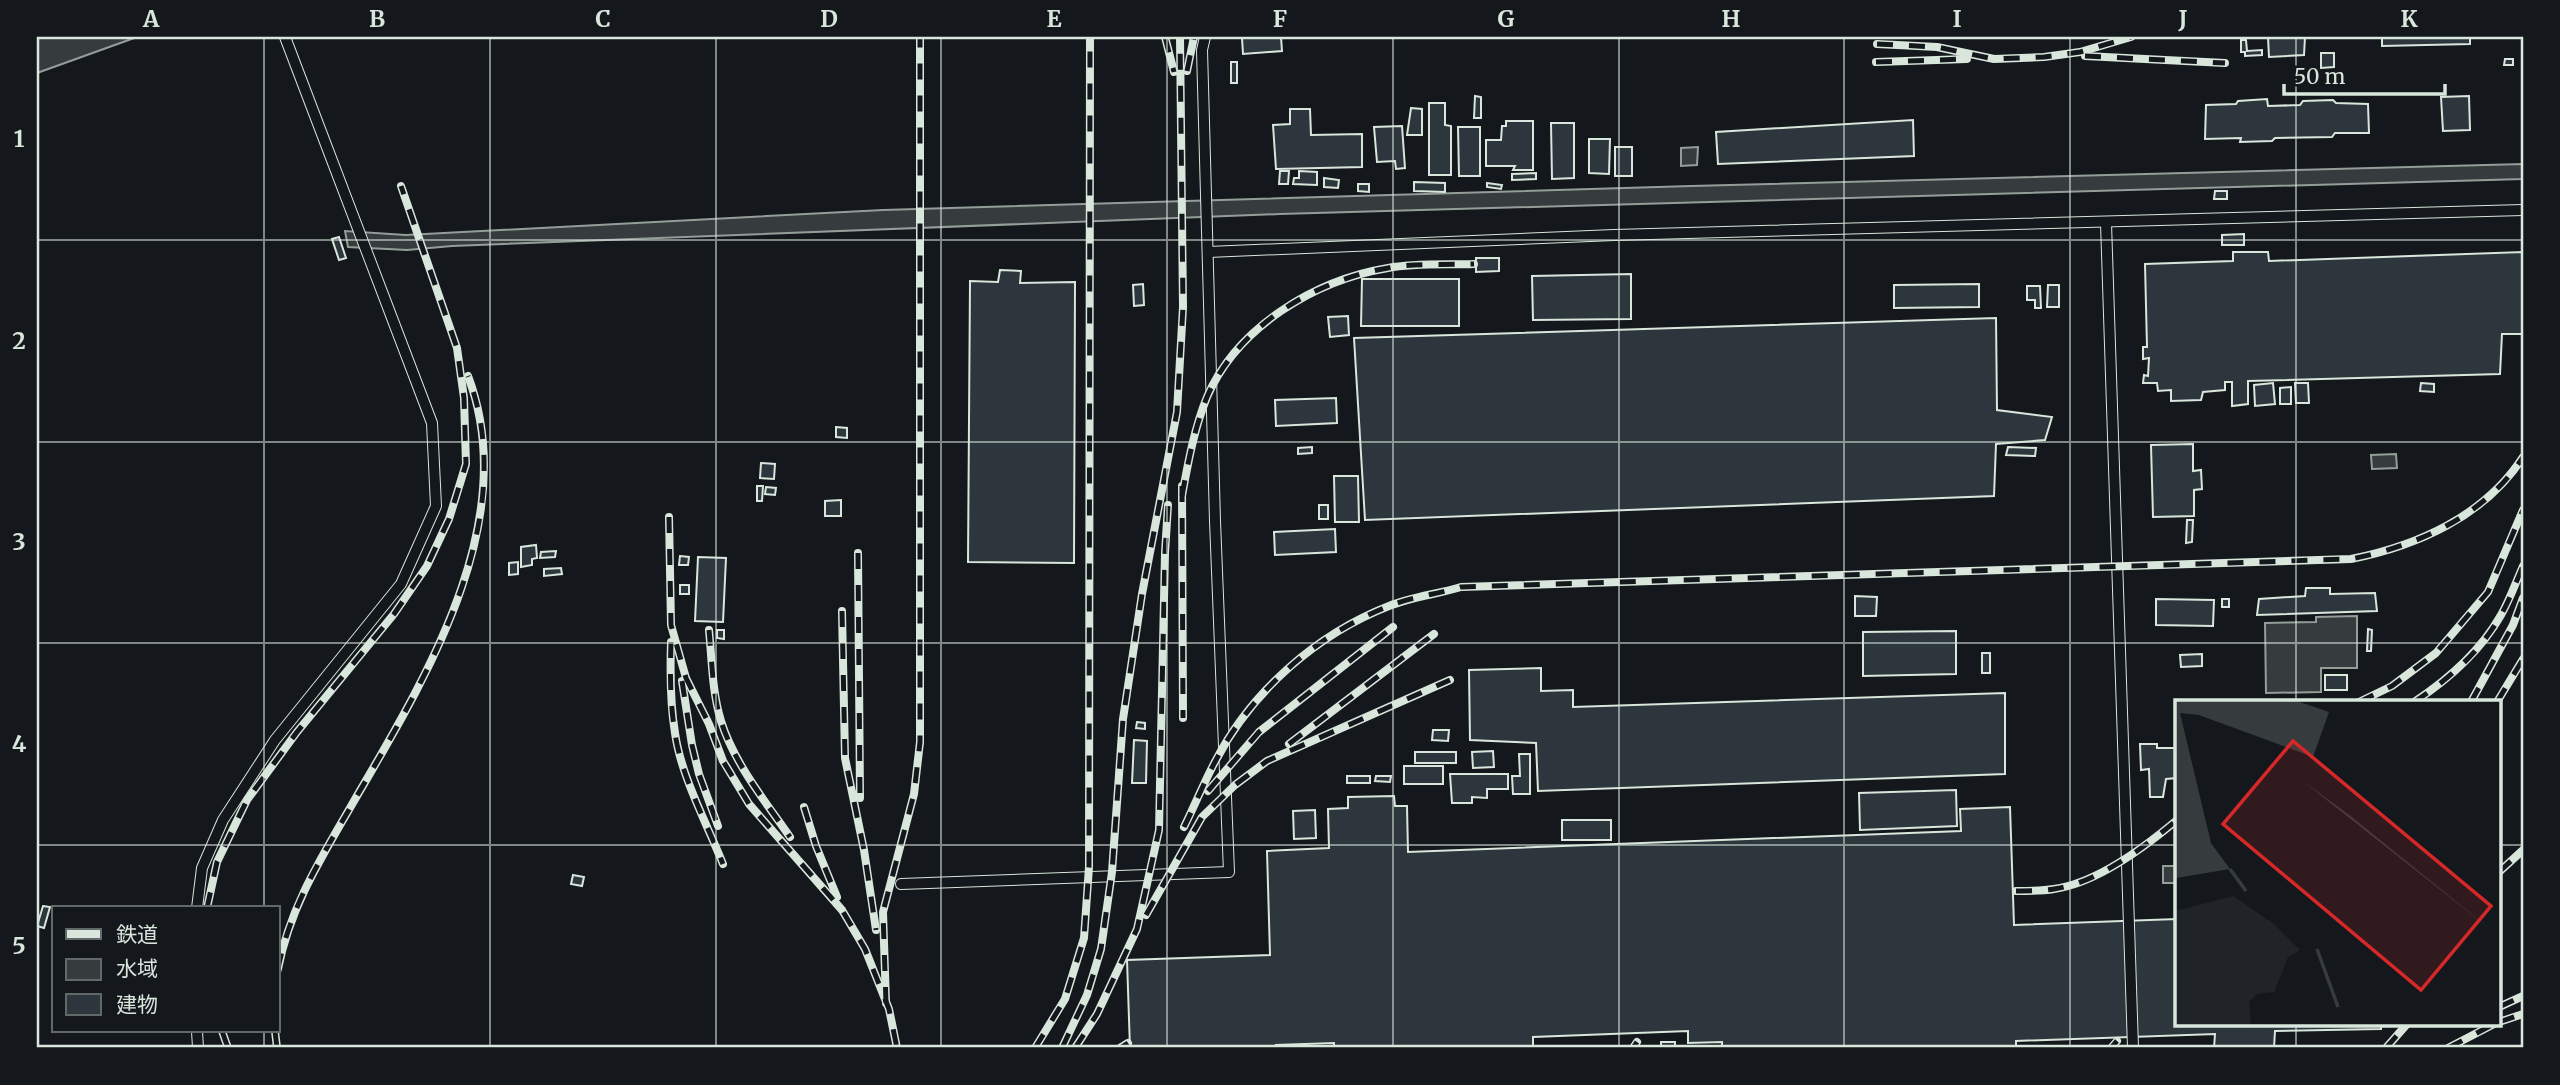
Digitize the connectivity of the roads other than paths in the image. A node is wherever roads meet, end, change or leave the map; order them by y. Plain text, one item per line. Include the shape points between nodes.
1 (285, 37) edge
2 (1205, 37) edge
3 (2523, 210) edge
4 (2106, 223) junction
5 (1208, 252) junction
6 (901, 884) dead end
7 (197, 906) edge
8 (2133, 1048) edge

1 - 7 lane via 432,423 436,506 401,583 275,740 223,820 202,868
2 - 5 lane
3 - 4 lane
4 - 5 lane via 1614,234
4 - 8 lane
5 - 6 lane via 1229,872

